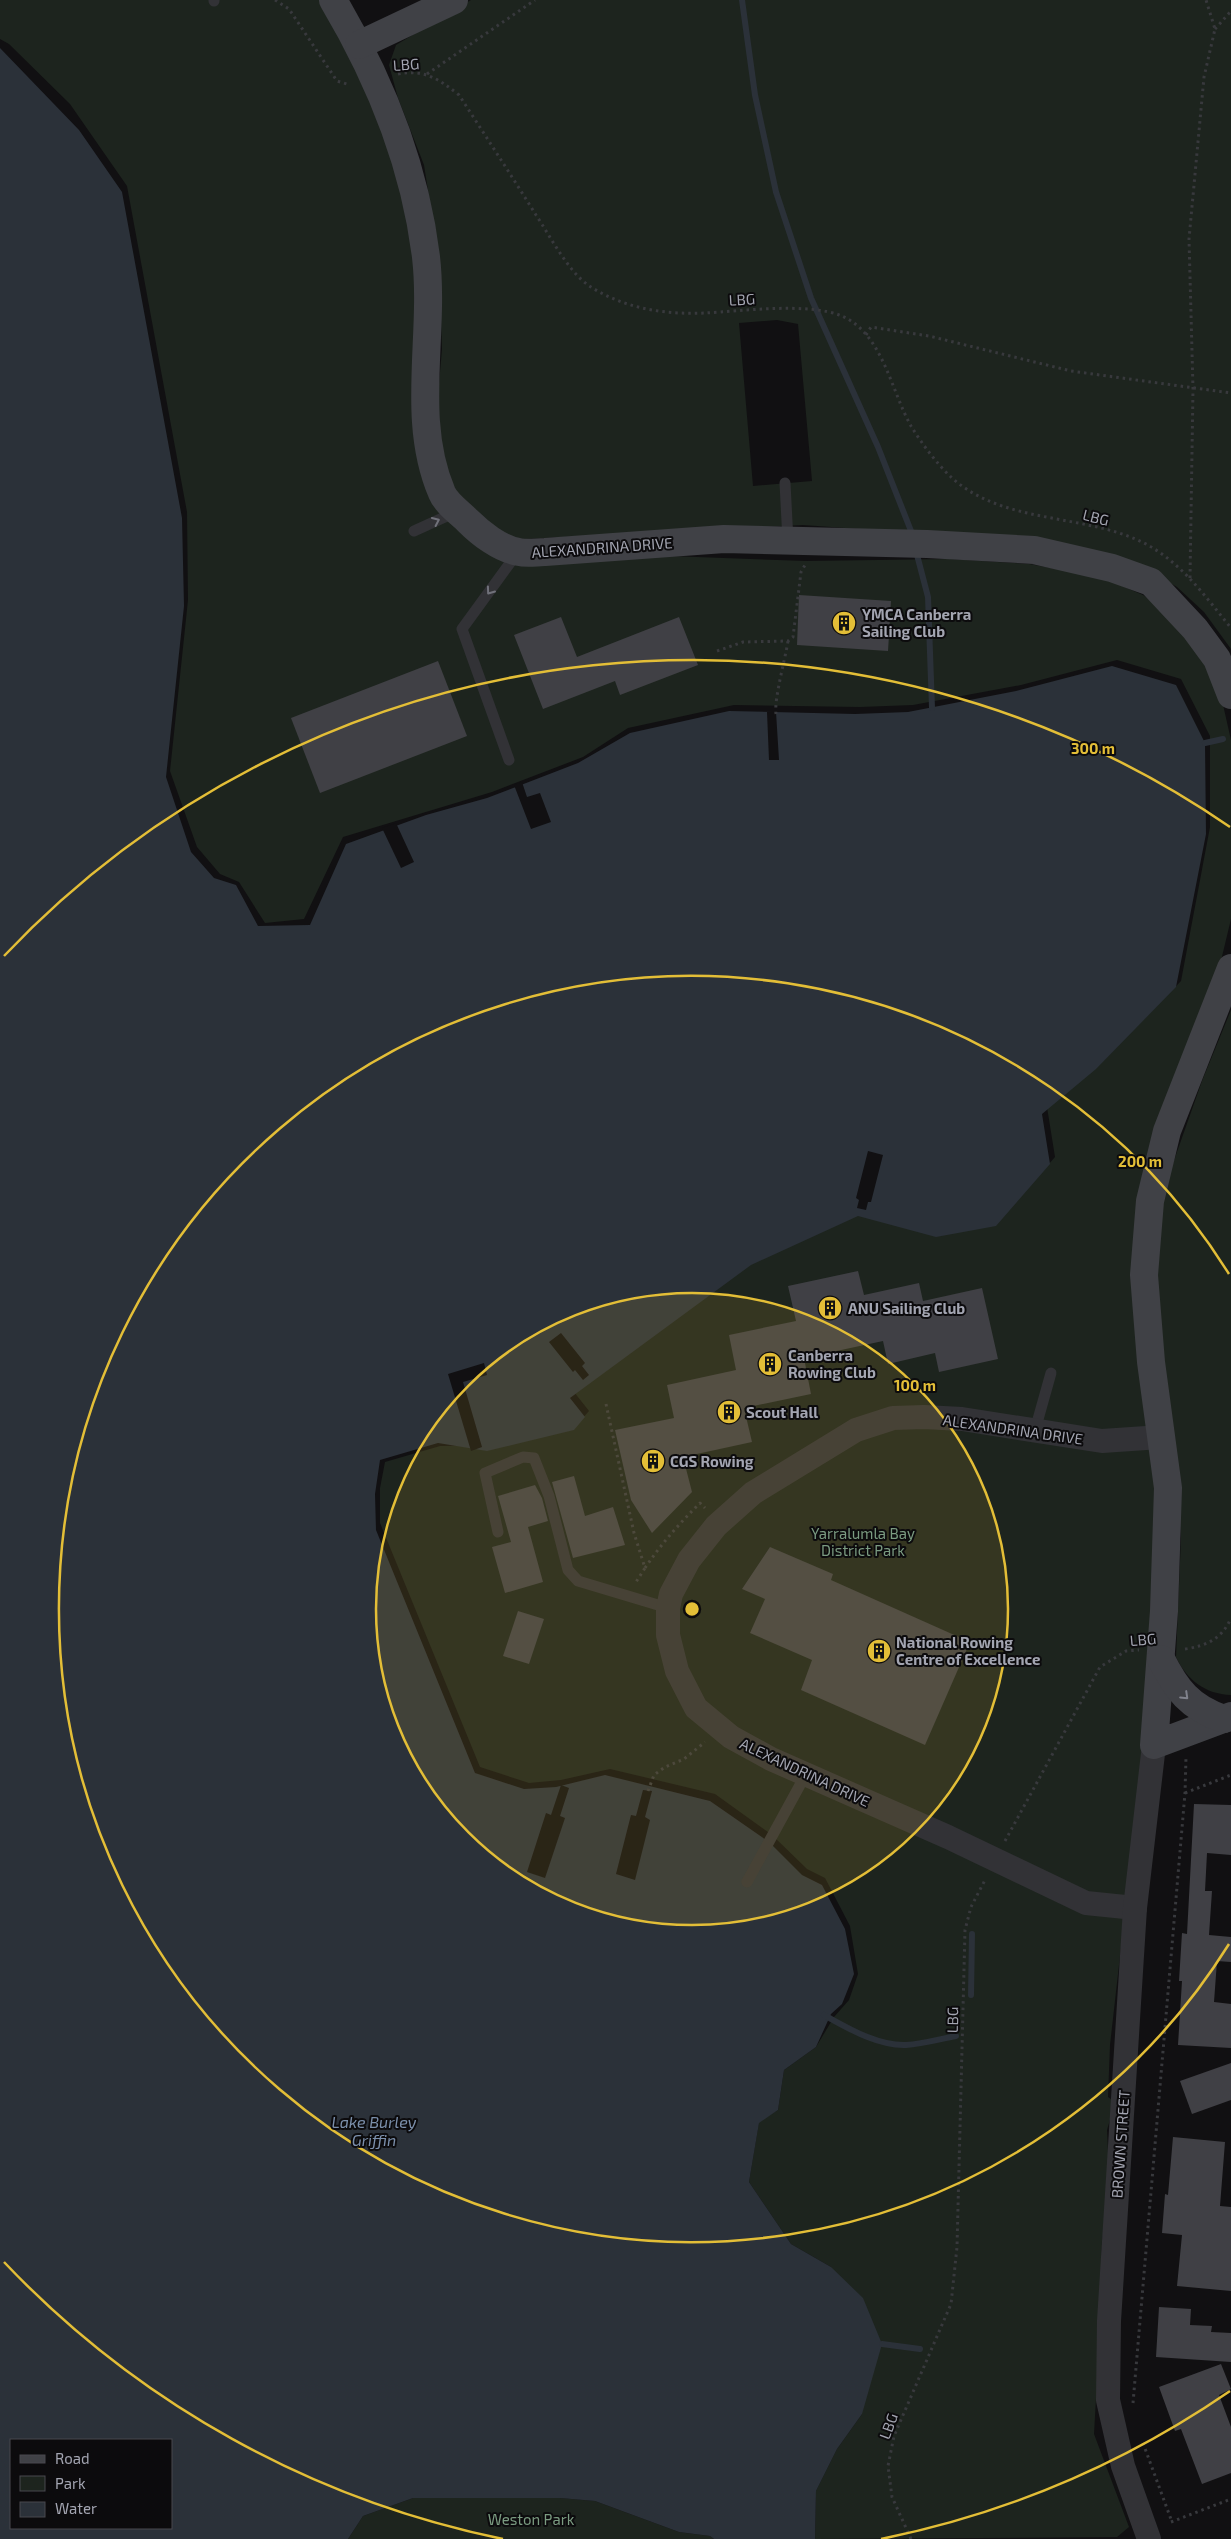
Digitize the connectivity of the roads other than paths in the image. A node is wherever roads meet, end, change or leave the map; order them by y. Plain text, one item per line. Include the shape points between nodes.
1 (333, 0) edge
2 (454, 0) edge
3 (359, 45) junction
4 (785, 483) dead end
5 (458, 511) junction
6 (414, 531) dead end
7 (788, 541) junction
8 (518, 552) junction
9 (1231, 695) edge
10 (509, 760) dead end
11 (1231, 968) edge
12 (1051, 1373) dead end
13 (1035, 1430) junction
14 (1161, 1437) junction
15 (498, 1532) dead end
16 (668, 1608) junction
17 (1161, 1654) junction
18 (1227, 1717) edge
19 (1154, 1745) junction
20 (806, 1774) junction
21 (747, 1882) dead end
22 (1135, 1908) junction
23 (1148, 2535) edge

1 - 3 main road, ALEXANDRINA DRIVE
2 - 3 main road
3 - 5 main road, ALEXANDRINA DRIVE via 376,79 408,164 426,258 426,413 432,456 442,495
4 - 7 lane
6 -> 5 lane
5 - 8 main road, ALEXANDRINA DRIVE via 482,533
7 - 8 main road, ALEXANDRINA DRIVE via 724,539
7 - 9 main road, ALEXANDRINA DRIVE via 1034,550 1112,568 1151,582 1195,629 1217,659
8 -> 10 lane via 462,629
11 - 14 main road via 1168,1131 1150,1202 1144,1275
12 - 13 lane
13 - 14 street, ALEXANDRINA DRIVE via 1102,1441
13 - 16 street, ALEXANDRINA DRIVE via 962,1418 924,1417 893,1418 856,1430 753,1493 716,1526 689,1560 671,1594
14 - 17 main road via 1168,1488
15 - 16 lane via 485,1473 524,1457 534,1458 550,1496 568,1570 578,1581
16 - 20 street, ALEXANDRINA DRIVE via 668,1634 676,1671 696,1708 747,1746
17 -> 18 main road via 1174,1684 1188,1699 1206,1713
17 - 19 main road
18 - 19 main road
19 - 22 street, BROWN STREET
20 - 21 lane
20 - 22 street, ALEXANDRINA DRIVE via 1086,1903
22 - 23 street, BROWN STREET via 1108,2400 1123,2466

